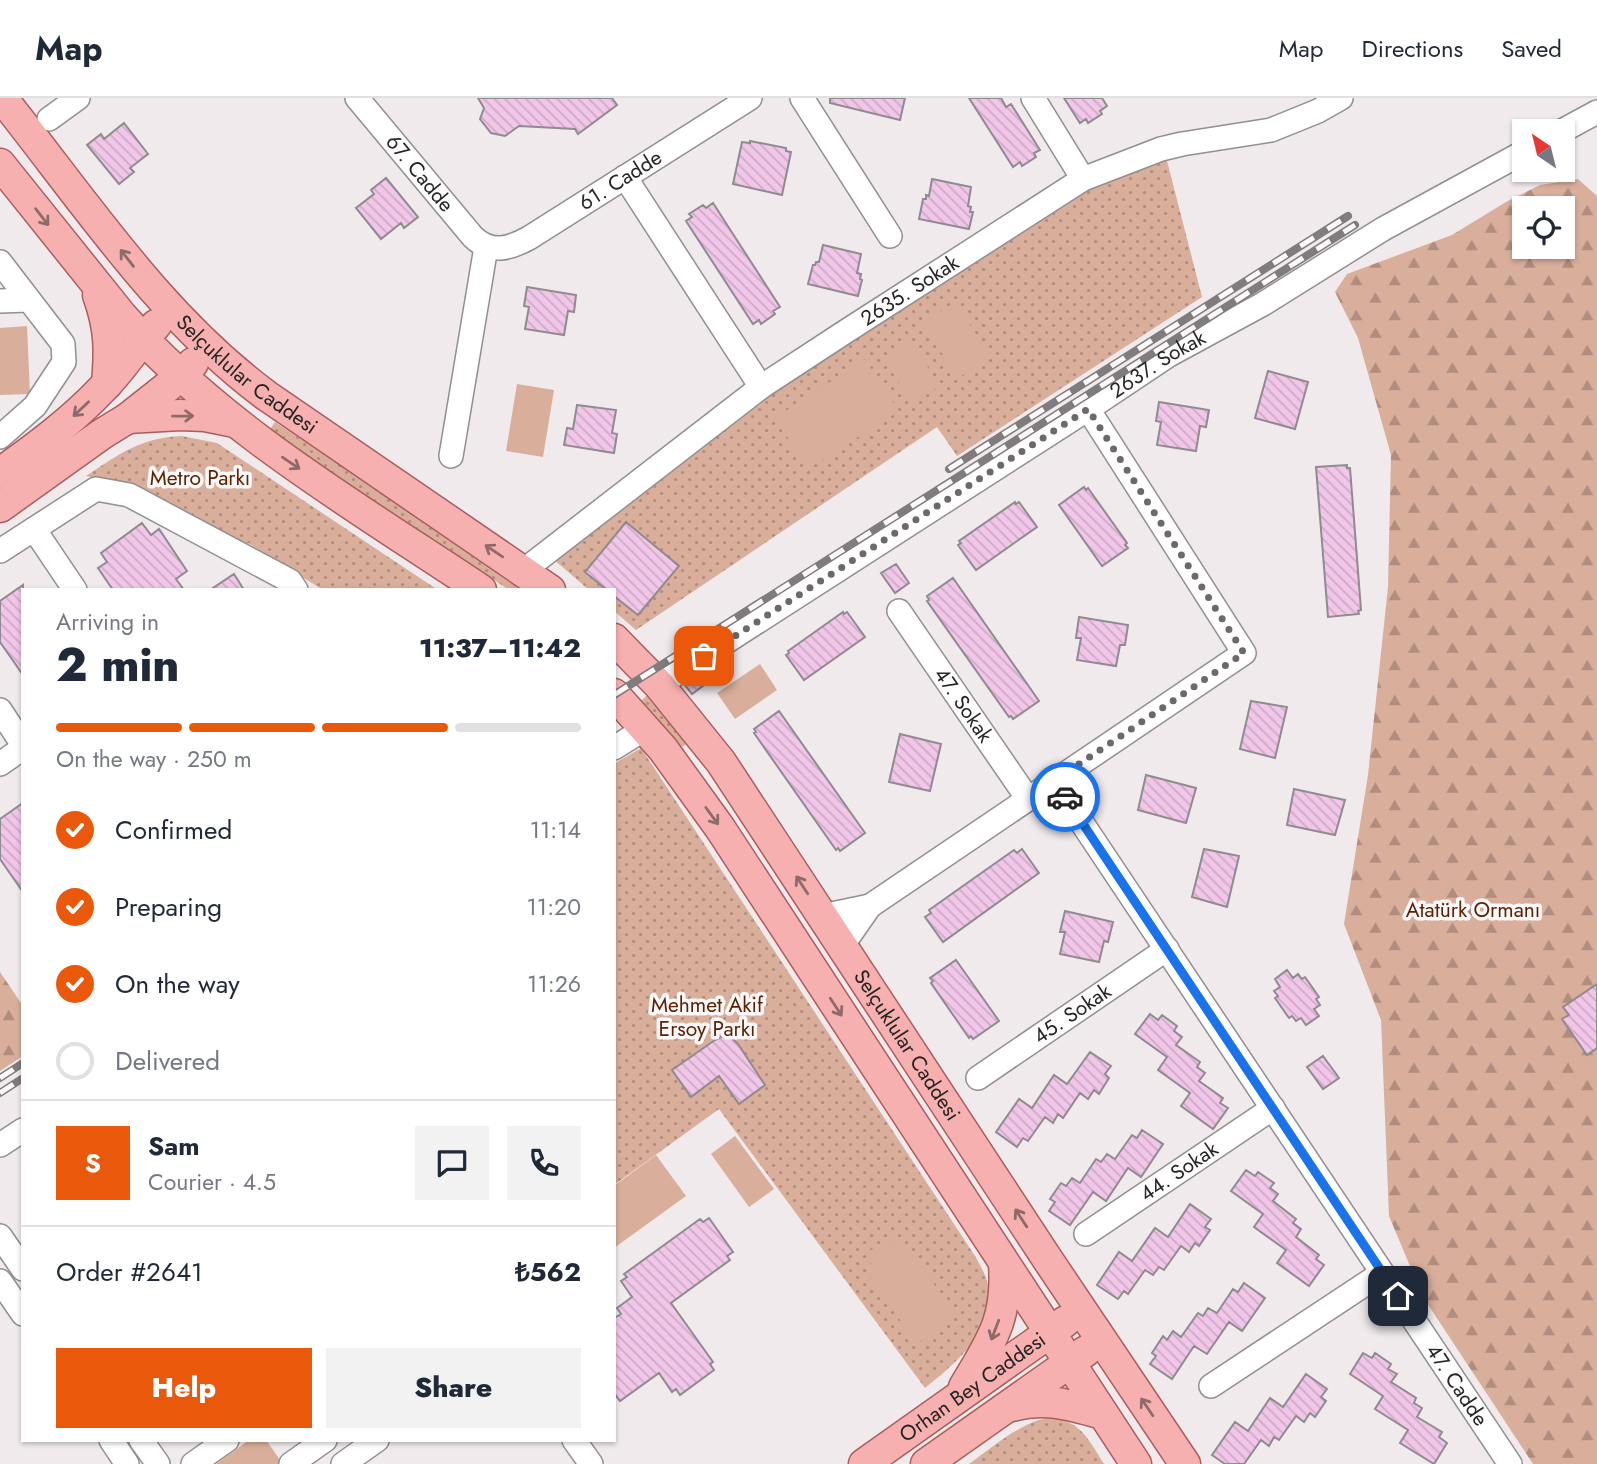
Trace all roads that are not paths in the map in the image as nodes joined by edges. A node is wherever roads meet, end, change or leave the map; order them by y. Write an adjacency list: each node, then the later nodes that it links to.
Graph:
1 (2, 98): 21 (main road, Selçuklular Caddesi, one-way to 1)
2 (78, 98): 9 (street)
3 (357, 98): 16 (street, 67. Cadde)
4 (750, 98): 13 (street, 61. Cadde)
5 (802, 98): 15 (street)
6 (1033, 98): 14 (street)
7 (1342, 98): 14 (street, 2635. Sokak)
8 (1597, 112): 10 (street)
9 (49, 119)
10 (1575, 124)
11 (1512, 159): 27 (street, 2637. Sokak)
12 (0, 164): 18 (main road, Selçuklular Caddesi, one-way to 18)
13 (625, 177): 16 (street, 61. Cadde); 26 (street)
14 (1083, 179): 26 (street, 2635. Sokak)
15 (890, 236)
16 (486, 247): 31 (street)
17 (0, 262): 19 (street)
18 (94, 282): 22 (main road, Selçuklular Caddesi); 25 (main road)
19 (28, 300): 20 (street); 30 (street)
20 (0, 301)
21 (171, 311): 22 (main road); 23 (main road, Selçuklular Caddesi)
22 (142, 339): 24 (main road, Selçuklular Caddesi); 25 (main road)
23 (208, 348): 24 (main road); 36 (main road, Selçuklular Caddesi, one-way to 23)
24 (181, 376): 28 (main road); 29 (main road, Selçuklular Caddesi)
25 (107, 384): 32 (main road, one-way to 32)
26 (761, 387): 36 (street, 2635. Sokak)
27 (1088, 409): 43 (street, 2637. Sokak); 51 (street)
28 (128, 418): 29 (main road, one-way to 29); 33 (main road)
29 (237, 422): 39 (main road, Selçuklular Caddesi, one-way to 39)
30 (0, 437)
31 (451, 456)
32 (0, 473)
33 (0, 507)
34 (34, 529): 35 (street); 37 (street); 38 (street)
35 (0, 551)
36 (523, 571): 40 (main road, Selçuklular Caddesi)
37 (74, 588)
38 (295, 588)
39 (478, 588)
40 (548, 588)
41 (899, 611): 52 (street, 47. Sokak)
42 (616, 641): 43 (main road, Selçuklular Caddesi)
43 (659, 685): 54 (main road, Selçuklular Caddesi, one-way to 43)
44 (616, 696): 46 (main road, Selçuklular Caddesi)
45 (0, 710): 47 (street)
46 (646, 728): 48 (street); 55 (main road, Selçuklular Caddesi, one-way to 55)
47 (21, 743)
48 (616, 747)
49 (21, 748): 50 (street)
50 (0, 764)
51 (1054, 781): 52 (street); 57 (street, 47. Cadde)
52 (1027, 799): 53 (street)
53 (870, 906): 54 (street); 56 (street)
54 (822, 916): 55 (main road); 56 (main road, Selçuklular Caddesi)
55 (791, 936): 58 (main road, Selçuklular Caddesi)
56 (842, 946): 58 (main road); 69 (main road, Selçuklular Caddesi, one-way to 56)
57 (1167, 949): 59 (street, 45. Sokak); 60 (street, 47. Cadde)
58 (811, 967): 65 (main road, Selçuklular Caddesi, one-way to 65)
59 (978, 1078)
60 (1273, 1108): 63 (street, 44. Sokak); 67 (street, 47. Cadde)
61 (21, 1131): 62 (street)
62 (0, 1145)
63 (1086, 1234)
64 (0, 1236): 66 (street)
65 (1004, 1264): 71 (main road, Selçuklular Caddesi); 75 (main road, one-way to 75)
66 (21, 1266)
67 (1382, 1273): 74 (street); 85 (street, 47. Cadde)
68 (0, 1281): 70 (street)
69 (1082, 1310): 71 (main road, Orhan Bey Caddesi); 72 (main road, Selçuklular Caddesi)
70 (21, 1311)
71 (1049, 1333): 73 (main road, Selçuklular Caddesi); 75 (main road, Orhan Bey Caddesi)
72 (1102, 1340): 73 (main road, Orhan Bey Caddesi); 95 (main road, Selçuklular Caddesi, one-way to 72)
73 (1069, 1363): 76 (main road, Orhan Bey Caddesi); 77 (main road, Selçuklular Caddesi)
74 (1211, 1386)
75 (957, 1398): 92 (main road, Orhan Bey Caddesi)
76 (1005, 1408): 77 (main road); 93 (main road, Orhan Bey Caddesi)
77 (1103, 1414): 94 (main road, Selçuklular Caddesi)
78 (112, 1442): 86 (street)
79 (142, 1442): 87 (street)
80 (224, 1442): 88 (street)
81 (322, 1442): 89 (street)
82 (326, 1442): 90 (street)
83 (575, 1442): 91 (street)
84 (376, 1450): 90 (street)
85 (1505, 1462)
86 (127, 1464)
87 (158, 1464)
88 (193, 1464)
89 (291, 1464)
90 (342, 1464)
91 (591, 1464)
92 (863, 1464)
93 (926, 1464)
94 (1136, 1464)
95 (1185, 1464)

